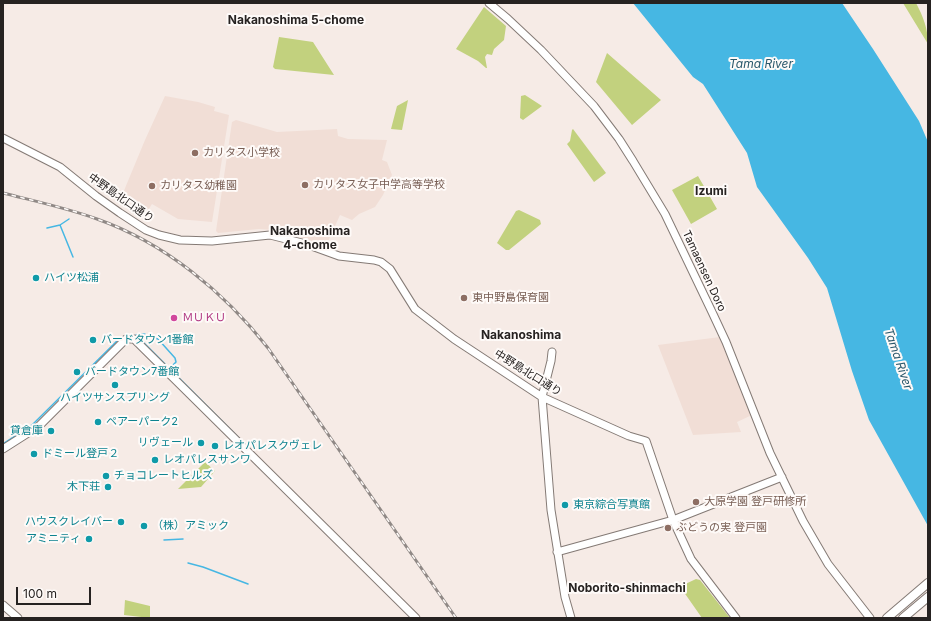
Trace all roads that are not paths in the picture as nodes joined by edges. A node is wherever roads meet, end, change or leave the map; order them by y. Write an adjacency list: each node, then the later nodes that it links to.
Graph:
1 (489, 3): 6 (street, Tamaensen Doro)
2 (3, 138): 4 (street, 中野島北口通り)
3 (552, 352): 4 (street)
4 (542, 397): 7 (street, 中野島北口通り); 8 (street)
5 (3, 449): 13 (street)
6 (782, 477): 7 (street); 16 (street, Tamaensen Doro)
7 (673, 520): 8 (street); 15 (street)
8 (558, 552): 14 (street)
9 (928, 583): 17 (main road)
10 (928, 597): 18 (main road)
11 (3, 605): 12 (street)
12 (18, 618)
13 (416, 618)
14 (572, 618)
15 (736, 618)
16 (870, 618)
17 (887, 618)
18 (903, 618)

